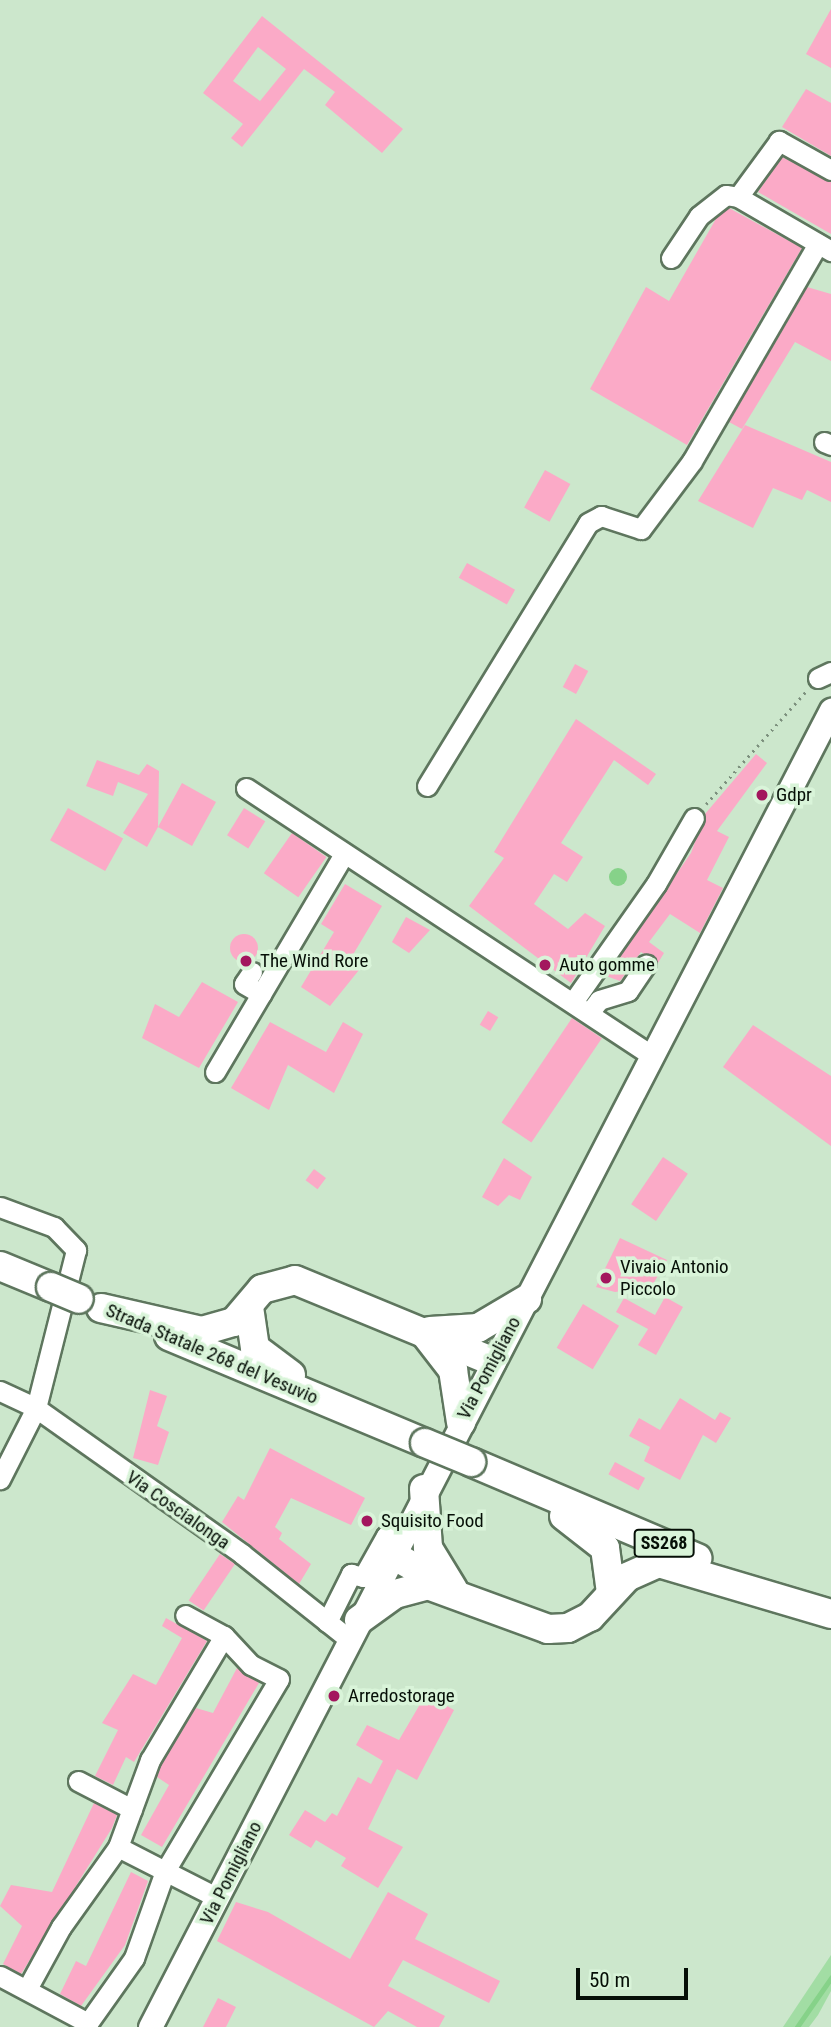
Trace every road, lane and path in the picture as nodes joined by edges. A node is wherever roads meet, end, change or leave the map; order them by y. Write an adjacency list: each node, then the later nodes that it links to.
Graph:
1 (831, 170): 2 (street)
2 (738, 197): 3 (street); 4 (street)
3 (825, 247): 7 (street)
4 (671, 258)
5 (825, 675): 9 (path)
6 (831, 710): 16 (main road, Via Pomigliano)
7 (427, 786)
8 (246, 788): 10 (street)
9 (694, 818): 14 (street)
10 (342, 857): 13 (street); 14 (street)
11 (646, 964): 15 (street)
12 (252, 972): 13 (street)
13 (261, 995): 17 (street)
14 (572, 1002): 15 (street)
15 (589, 1013): 16 (street)
16 (652, 1056): 20 (main road, Via Pomigliano)
17 (215, 1072)
18 (0, 1207): 26 (street)
19 (0, 1266): 21 (highway, Strada Statale 268 del Vesuvio / SS268, bridge)
20 (527, 1299): 23 (highway); 24 (main road, Via Pomigliano)
21 (90, 1304): 22 (highway, SS268); 27 (highway, Strada Statale 268 del Vesuvio / SS268)
22 (248, 1307): 23 (highway, SS268); 27 (highway)
23 (421, 1330): 24 (highway, SS268); 28 (highway)
24 (492, 1361): 28 (main road, Via Pomigliano)
25 (0, 1391): 26 (street, Via Coscialonga)
26 (36, 1408): 30 (street); 37 (street, Via Coscialonga)
27 (370, 1420): 29 (highway, Strada Statale 268 del Vesuvio / SS268, bridge)
28 (461, 1422): 31 (main road, Via Pomigliano)
29 (483, 1468): 34 (highway, SS268); 35 (highway, SS268)
30 (0, 1479)
31 (424, 1489): 32 (main road, Via Pomigliano); 33 (highway)
32 (396, 1549): 33 (highway, SS268); 37 (street); 38 (main road, Via Pomigliano)
33 (453, 1589): 34 (highway, SS268); 38 (highway)
34 (611, 1593): 35 (highway, SS268)
35 (831, 1614)
36 (185, 1615): 39 (street)
37 (327, 1622): 38 (street, Via Coscialonga)
38 (354, 1629): 44 (main road, Via Pomigliano)
39 (224, 1636): 41 (street); 43 (street)
40 (78, 1781): 41 (street)
41 (132, 1809): 42 (street)
42 (118, 1847): 43 (street); 46 (street)
43 (165, 1871): 44 (street); 46 (street)
44 (218, 1898): 47 (main road, Via Pomigliano)
45 (0, 1976): 46 (street)
46 (27, 1989)
47 (150, 2027)

